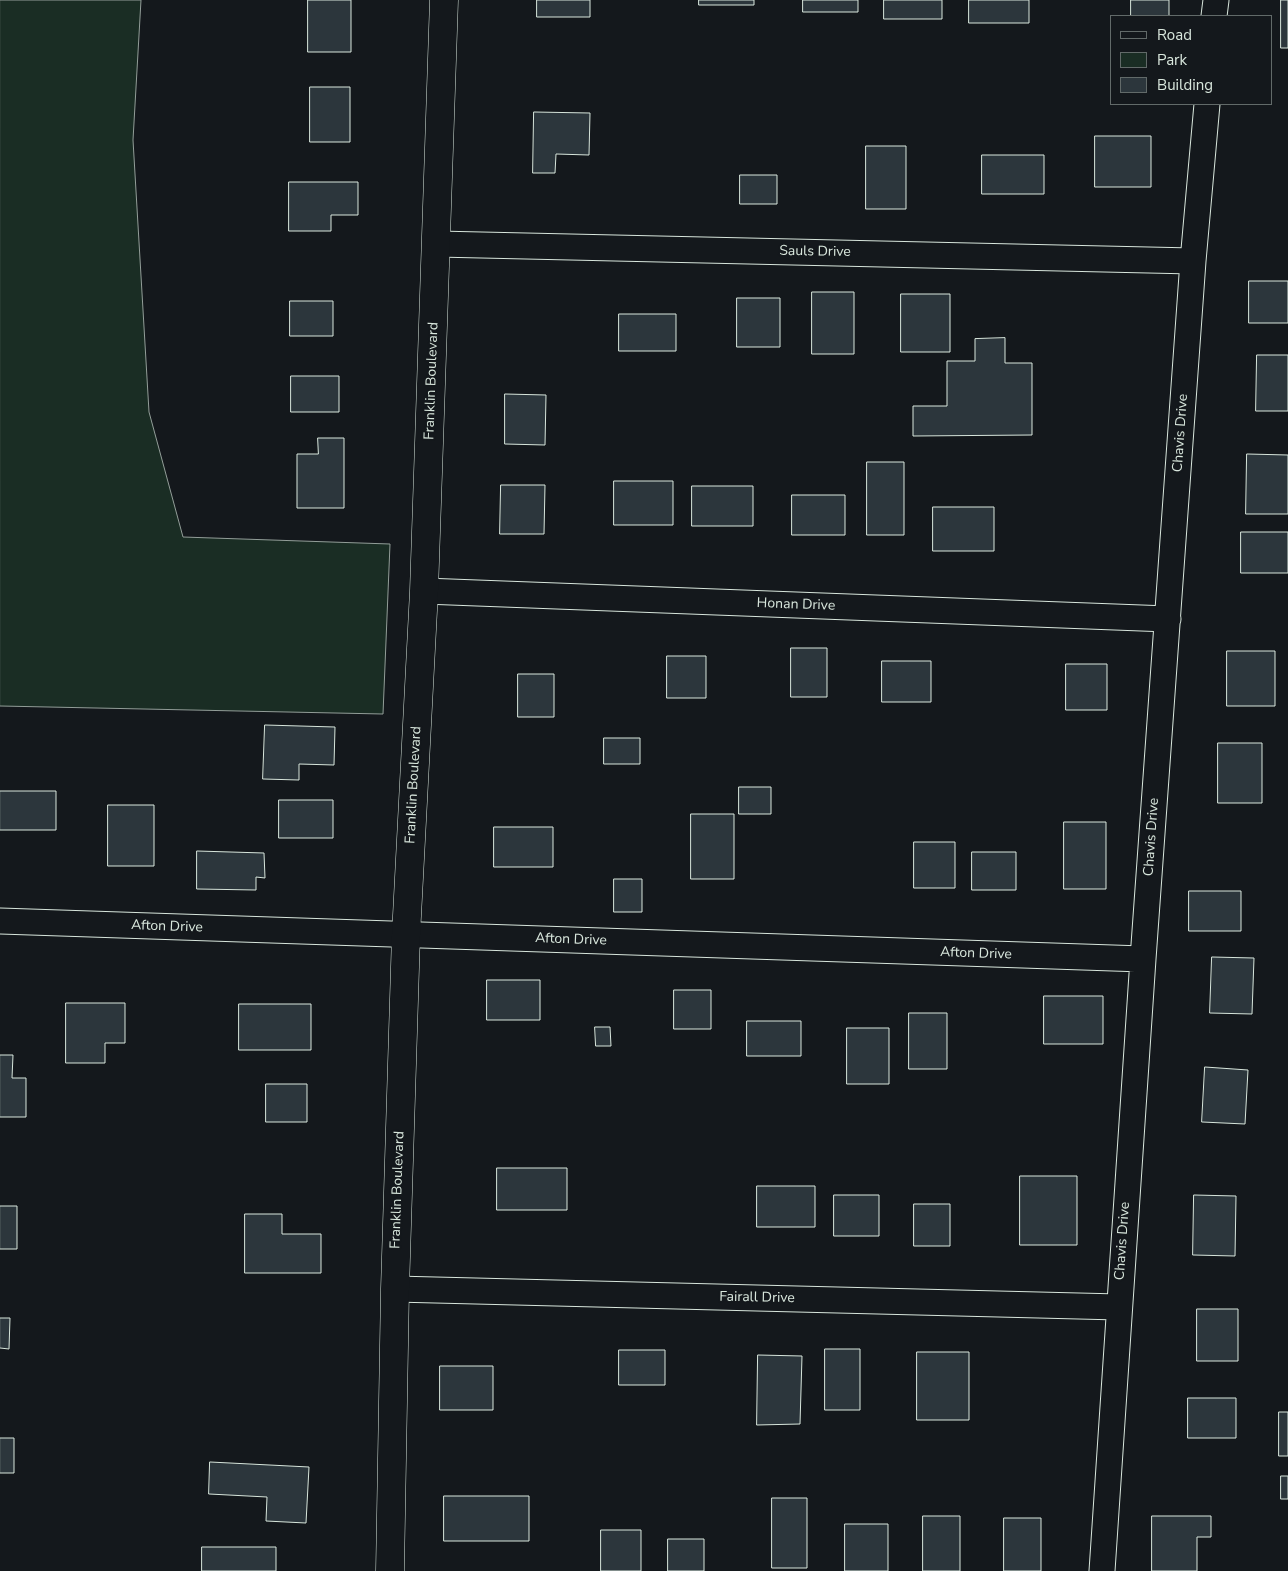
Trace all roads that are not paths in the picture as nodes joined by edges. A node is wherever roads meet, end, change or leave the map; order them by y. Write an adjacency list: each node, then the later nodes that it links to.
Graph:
1 (444, 0): 5 (street, Franklin Boulevard)
2 (1216, 0): 3 (street)
3 (1214, 15)
4 (1207, 105): 6 (street, Chavis Drive)
5 (437, 244): 6 (street, Sauls Drive); 7 (street, Franklin Boulevard)
6 (1193, 261): 8 (street, Chavis Drive)
7 (424, 591): 8 (street, Honan Drive); 10 (street, Franklin Boulevard)
8 (1168, 619): 11 (street, Chavis Drive)
9 (0, 921): 10 (street, Afton Drive)
10 (406, 934): 11 (street, Afton Drive); 12 (street, Franklin Boulevard)
11 (1142, 960): 13 (street, Chavis Drive)
12 (395, 1289): 13 (street, Fairall Drive); 14 (street, Franklin Boulevard)
13 (1119, 1307): 15 (street, Chavis Drive)
14 (390, 1571)
15 (1102, 1571)

